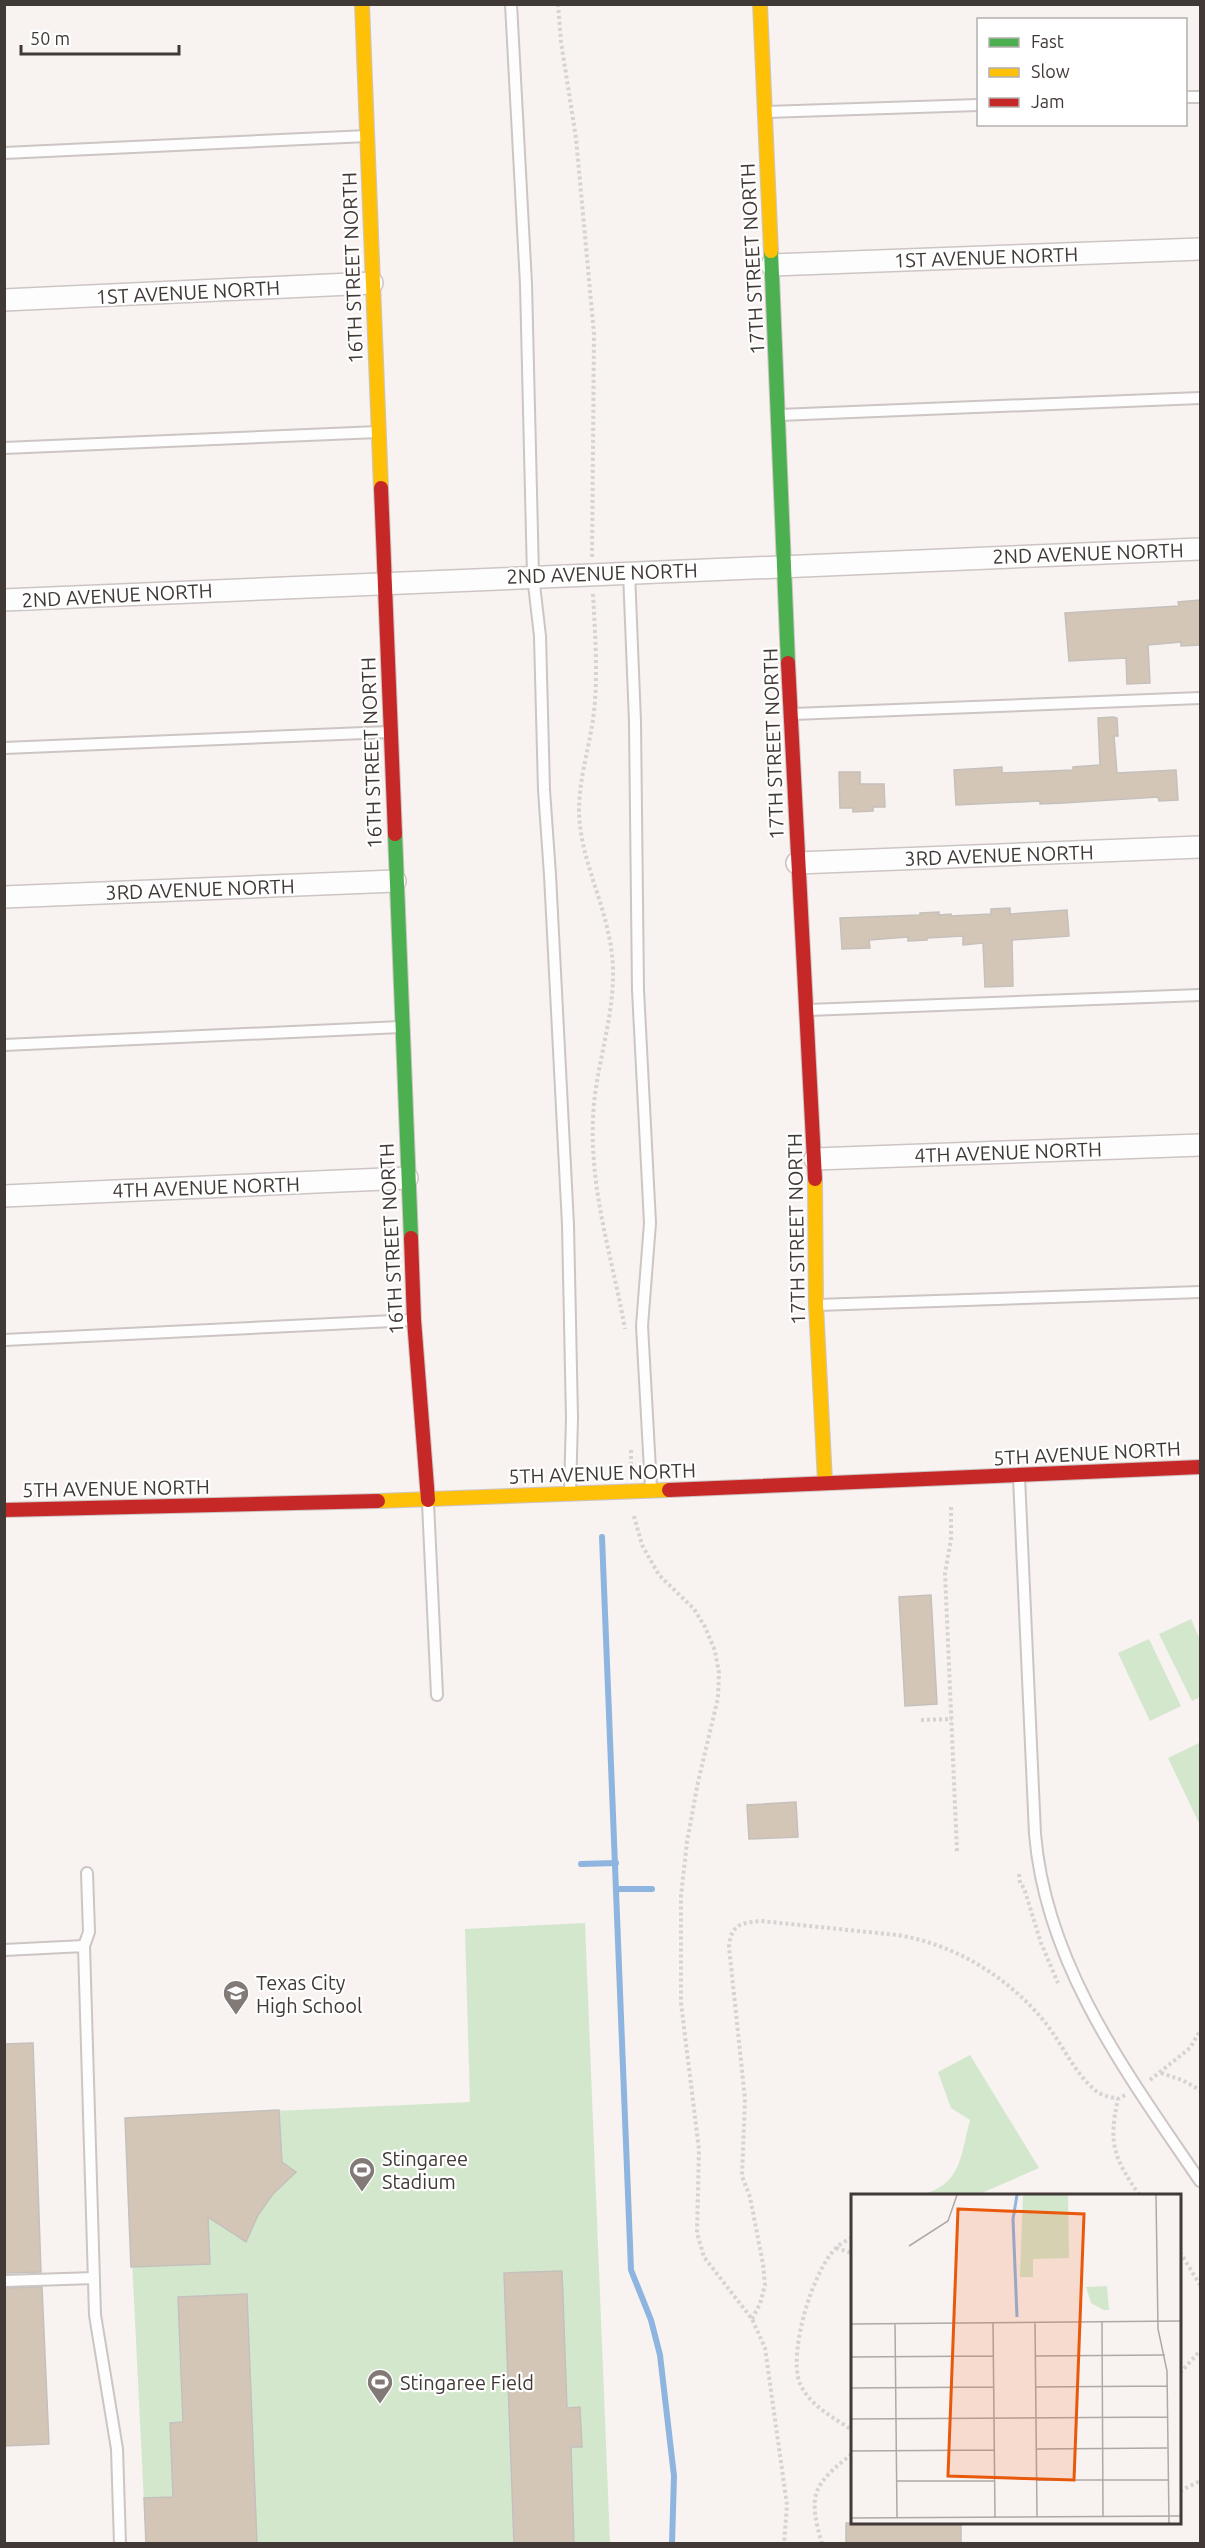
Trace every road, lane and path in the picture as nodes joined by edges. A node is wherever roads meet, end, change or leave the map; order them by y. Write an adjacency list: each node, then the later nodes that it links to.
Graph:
1 (362, 4): 6 (street, 16TH STREET NORTH)
2 (511, 4): 19 (lane)
3 (760, 4): 5 (street, 17TH STREET NORTH)
4 (977, 105): 5 (lane)
5 (765, 112): 9 (street, 17TH STREET NORTH)
6 (367, 136): 7 (lane); 10 (street, 16TH STREET NORTH)
7 (4, 153)
8 (1200, 249): 9 (street, 1ST AVENUE NORTH)
9 (772, 265): 13 (street, 17TH STREET NORTH)
10 (372, 283): 11 (street, 1ST AVENUE NORTH); 14 (street, 16TH STREET NORTH)
11 (4, 300)
12 (1200, 398): 13 (lane)
13 (778, 415): 17 (street, 17TH STREET NORTH)
14 (378, 432): 15 (lane); 20 (street, 16TH STREET NORTH)
15 (4, 448)
16 (1200, 549): 17 (street, 2ND AVENUE NORTH)
17 (785, 565): 18 (street, 2ND AVENUE NORTH); 23 (street, 17TH STREET NORTH)
18 (629, 572): 19 (street, 2ND AVENUE NORTH); 45 (lane)
19 (533, 576): 20 (street, 2ND AVENUE NORTH); 46 (lane)
20 (384, 582): 21 (street, 2ND AVENUE NORTH); 24 (street, 16TH STREET NORTH)
21 (4, 600)
22 (1200, 698): 23 (lane)
23 (791, 714): 27 (street, 17TH STREET NORTH)
24 (389, 732): 25 (lane); 28 (street, 16TH STREET NORTH)
25 (4, 748)
26 (1200, 848): 27 (street, 3RD AVENUE NORTH)
27 (797, 863): 31 (street, 17TH STREET NORTH)
28 (395, 881): 29 (street, 3RD AVENUE NORTH); 32 (street, 16TH STREET NORTH)
29 (4, 897)
30 (1200, 994): 31 (lane)
31 (806, 1010): 35 (street, 17TH STREET NORTH)
32 (401, 1027): 33 (lane); 36 (street, 16TH STREET NORTH)
33 (4, 1045)
34 (1200, 1145): 35 (street, 4TH AVENUE NORTH)
35 (815, 1159): 39 (street, 17TH STREET NORTH)
36 (407, 1178): 37 (street, 4TH AVENUE NORTH); 40 (street, 16TH STREET NORTH)
37 (4, 1196)
38 (1200, 1292): 39 (lane)
39 (816, 1305): 44 (street, 17TH STREET NORTH)
40 (414, 1320): 41 (lane); 47 (street, 16TH STREET NORTH)
41 (4, 1340)
42 (1200, 1467): 43 (street, 5TH AVENUE NORTH)
43 (1019, 1476): 44 (street, 5TH AVENUE NORTH); 59 (lane)
44 (825, 1482): 45 (street, 5TH AVENUE NORTH)
45 (651, 1490): 46 (street, 5TH AVENUE NORTH)
46 (570, 1494): 47 (street, 5TH AVENUE NORTH)
47 (428, 1500): 49 (street, 5TH AVENUE NORTH); 50 (lane)
48 (951, 1508): 51 (path)
49 (4, 1510)
50 (437, 1695)
51 (952, 1719): 52 (path); 53 (path)
52 (921, 1720)
53 (957, 1852)
54 (87, 1873): 55 (lane)
55 (84, 1946): 56 (lane); 67 (lane)
56 (4, 1950)
57 (1200, 2031): 58 (path)
58 (1161, 2073): 59 (path); 60 (path)
59 (1137, 2088): 61 (lane)
60 (1200, 2090)
61 (1200, 2181)
62 (1139, 2194): 70 (path)
63 (851, 2239): 64 (path)
64 (836, 2248): 65 (path); 73 (path)
65 (851, 2253)
66 (1182, 2260): 69 (path)
67 (94, 2278): 68 (lane); 77 (lane)
68 (4, 2281)
69 (1200, 2284)
70 (752, 2319)
71 (1200, 2350): 72 (path)
72 (1181, 2371)
73 (851, 2429)
74 (851, 2455): 78 (path)
75 (1200, 2481): 76 (path)
76 (1181, 2490)
77 (120, 2544)
78 (822, 2544)

